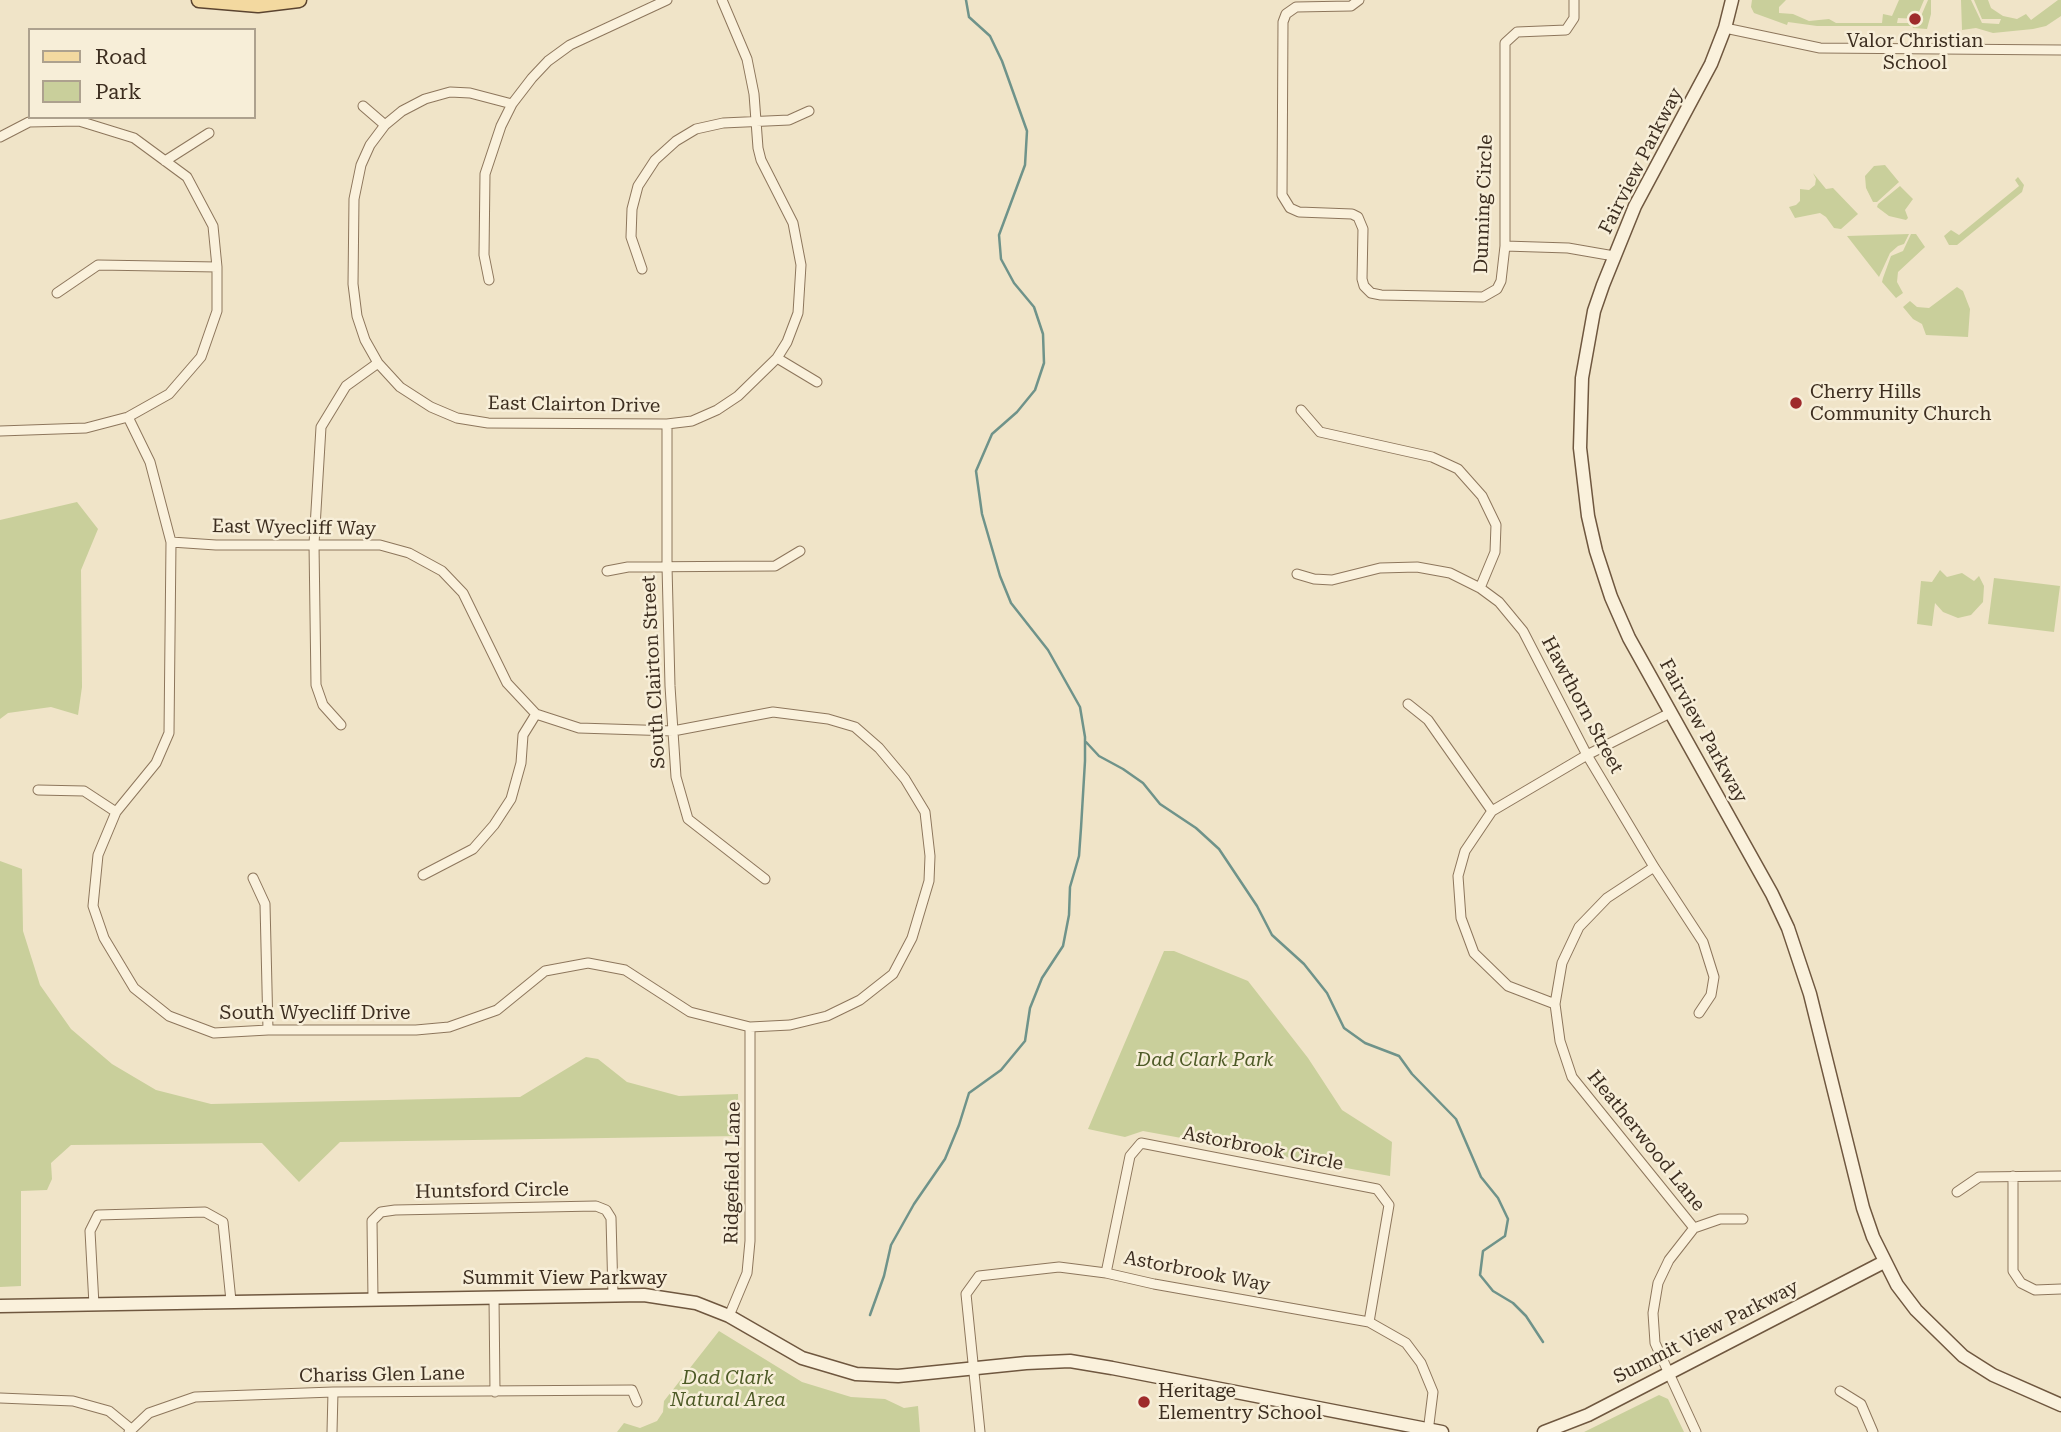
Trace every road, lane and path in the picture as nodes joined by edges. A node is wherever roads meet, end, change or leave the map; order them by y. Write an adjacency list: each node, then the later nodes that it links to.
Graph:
1 (199, 0): 2 (main road)
2 (299, 0)
3 (667, 0): 10 (street)
4 (722, 0): 13 (street, East Clairton Drive)
5 (1359, 0): 18 (street, Dunning Circle)
6 (1574, 0): 18 (street, Dunning Circle)
7 (1732, 0): 8 (street, Fairview Parkway)
8 (1725, 29): 9 (street); 19 (street, Fairview Parkway)
9 (2061, 50)
10 (512, 104): 14 (street, East Clairton Drive); 22 (street)
11 (363, 106): 14 (street)
12 (809, 111): 13 (street)
13 (756, 121): 21 (street); 24 (street, East Clairton Drive)
14 (385, 125): 25 (street, East Clairton Drive)
15 (209, 132): 17 (street)
16 (0, 137): 17 (street)
17 (165, 161): 20 (street)
18 (1505, 246): 19 (street)
19 (1614, 256): 39 (street, Fairview Parkway)
20 (217, 267): 23 (street); 28 (street)
21 (642, 269)
22 (489, 279)
23 (57, 293)
24 (777, 358): 26 (street); 29 (street, East Clairton Drive)
25 (377, 363): 29 (street, East Clairton Drive); 32 (street)
26 (817, 382)
27 (1301, 410): 37 (street)
28 (128, 417): 30 (street); 31 (street, South Wyecliff Drive)
29 (667, 424): 34 (street, South Clairton Street)
30 (0, 431)
31 (171, 542): 32 (street, East Wyecliff Way); 46 (street, South Wyecliff Drive)
32 (314, 544): 40 (street, East Wyecliff Way); 41 (street)
33 (800, 551): 34 (street)
34 (667, 566): 35 (street); 42 (street, South Clairton Street)
35 (607, 571)
36 (1297, 574): 37 (street, Hawthorn Street)
37 (1480, 587): 43 (street, Hawthorn Street)
38 (1408, 704): 45 (street)
39 (1670, 713): 43 (street); 60 (street, Fairview Parkway)
40 (536, 714): 42 (street, East Wyecliff Way); 48 (street)
41 (341, 724)
42 (673, 731): 50 (street, South Clairton Street); 53 (street, East Wyecliff Way)
43 (1587, 755): 45 (street); 47 (street, Hawthorn Street)
44 (38, 790): 46 (street)
45 (1492, 811): 51 (street)
46 (116, 812): 54 (street, South Wyecliff Drive)
47 (1654, 867): 51 (street, Heatherwood Lane); 52 (street, Hawthorn Street)
48 (423, 875)
49 (253, 878): 54 (street)
50 (765, 879)
51 (1555, 1004): 59 (street, Heatherwood Lane)
52 (1699, 1013)
53 (750, 1027): 54 (street, South Wyecliff Drive); 69 (street, Ridgefield Lane)
54 (268, 1030)
55 (2013, 1176): 56 (street); 57 (street); 62 (street)
56 (2061, 1176)
57 (1957, 1192)
58 (1743, 1219): 59 (street)
59 (1694, 1228): 72 (street)
60 (1884, 1262): 72 (street, Summit View Parkway); 78 (street, Fairview Parkway)
61 (1106, 1273): 70 (street, Astorbrook Way); 70 (street, Astorbrook Circle); 71 (street, Astorbrook Way)
62 (2061, 1289)
63 (613, 1295): 64 (street, Summit View Parkway); 65 (street, Huntsford Circle); 69 (street, Summit View Parkway)
64 (494, 1297): 65 (street, Summit View Parkway); 75 (street)
65 (373, 1298): 66 (street, Summit View Parkway)
66 (231, 1301): 67 (street, Summit View Parkway); 67 (street)
67 (94, 1305): 68 (street, Summit View Parkway)
68 (0, 1306)
69 (729, 1316): 71 (street, Summit View Parkway)
70 (1369, 1322): 80 (street, Astorbrook Way)
71 (974, 1368): 80 (street, Summit View Parkway); 82 (street, Astorbrook Way)
72 (1668, 1374): 83 (street, Summit View Parkway); 84 (street)
73 (1840, 1391): 85 (street)
74 (333, 1392): 75 (street, Chariss Glen Lane); 79 (street, Chariss Glen Lane); 81 (street)
75 (495, 1392): 77 (street, Chariss Glen Lane)
76 (0, 1398): 79 (street)
77 (637, 1402)
78 (2061, 1405)
79 (130, 1430)
80 (1433, 1431)
81 (332, 1432)
82 (980, 1432)
83 (1544, 1432)
84 (1696, 1432)
85 (1873, 1432)

